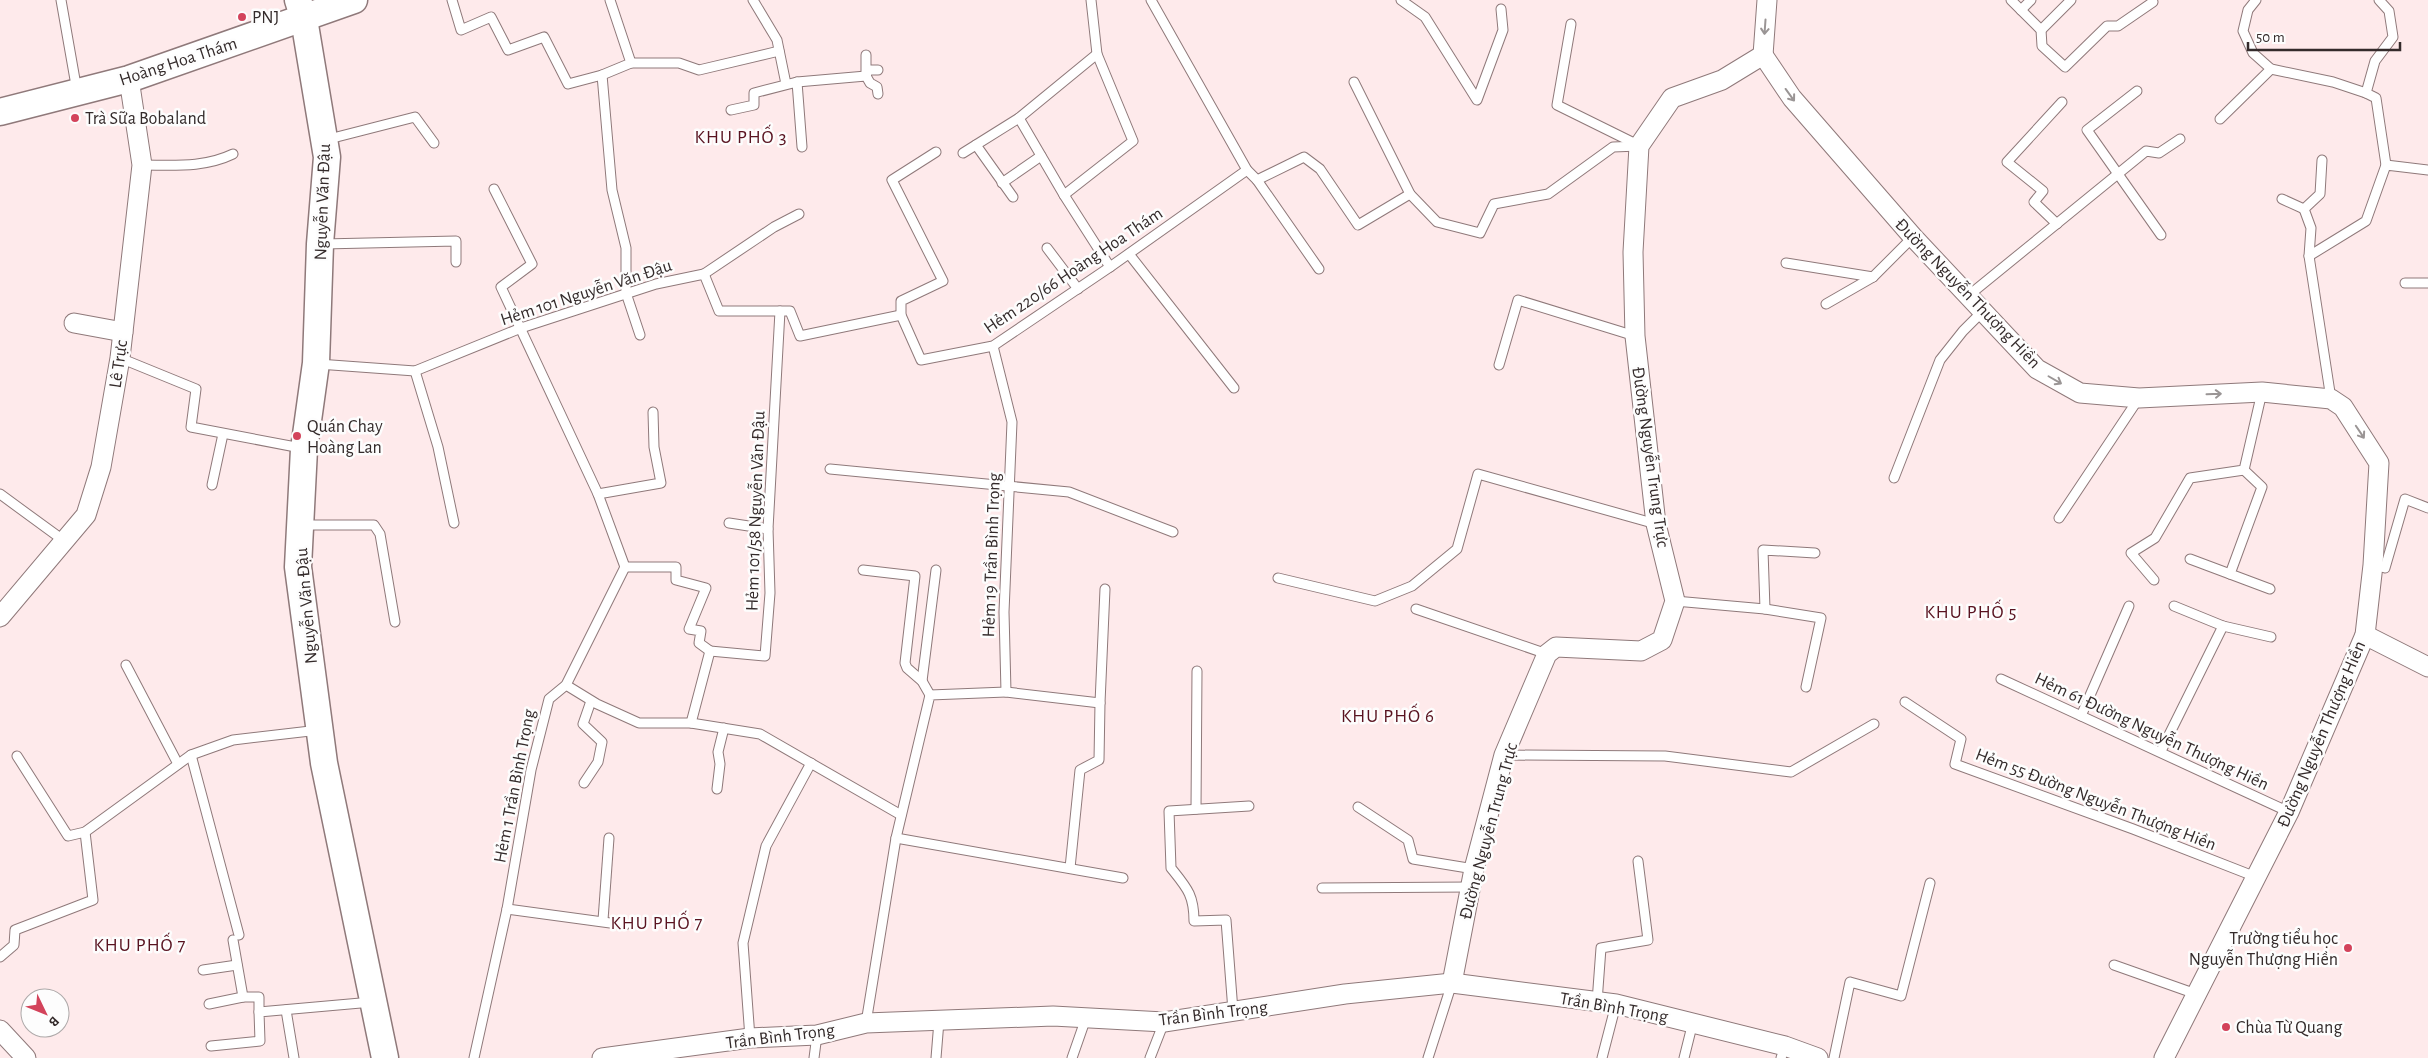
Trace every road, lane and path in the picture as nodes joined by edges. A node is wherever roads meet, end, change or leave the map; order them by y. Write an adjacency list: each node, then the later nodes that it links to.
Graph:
1 (61, 0): 34 (lane)
2 (354, 0): 17 (street, Hoàng Hoa Thám)
3 (452, 0): 28 (lane)
4 (610, 0): 25 (lane)
5 (753, 0): 21 (lane)
6 (1091, 0): 22 (lane)
7 (1151, 0): 56 (lane)
8 (1401, 0): 16 (lane)
9 (1767, 0): 24 (street, one-way to 24)
10 (2011, 0): 18 (lane)
11 (2031, 0): 18 (lane)
12 (2071, 0): 20 (lane)
13 (2256, 0): 26 (lane)
14 (2379, 0): 36 (lane)
15 (2153, 2): 20 (lane)
16 (1501, 9)
17 (301, 10): 30 (street, Hoàng Hoa Thám); 44 (street, Nguyễn Văn Đậu)
18 (2021, 10): 20 (lane)
19 (1571, 24): 47 (lane)
20 (2041, 30)
21 (779, 51): 25 (lane); 33 (lane)
22 (1097, 54): 41 (lane); 63 (lane)
23 (866, 55): 29 (lane)
24 (1763, 55): 47 (street); 70 (street, Đường Nguyễn Thượng Hiền, one-way to 70)
25 (631, 63): 28 (lane)
26 (2271, 69): 36 (lane); 42 (lane)
27 (878, 70): 29 (lane)
28 (602, 74): 84 (lane)
29 (866, 76): 31 (lane); 37 (lane)
30 (129, 79): 34 (street, Hoàng Hoa Thám); 54 (street, Lê Trực)
31 (797, 82): 33 (lane); 48 (lane)
32 (1354, 82): 62 (lane)
33 (786, 84): 39 (lane)
34 (77, 91): 40 (street, Hoàng Hoa Thám)
35 (2137, 91): 58 (lane)
36 (2366, 93): 55 (lane)
37 (878, 94)
38 (2062, 102): 68 (lane)
39 (731, 110)
40 (0, 112)
41 (1019, 118): 46 (lane); 52 (lane)
42 (2220, 119)
43 (2180, 138): 58 (lane)
44 (325, 140): 45 (lane); 71 (street, Nguyễn Văn Đậu)
45 (434, 143)
46 (976, 145): 50 (lane); 60 (lane)
47 (1639, 146): 62 (lane); 94 (street, Đường Nguyễn Trung Trực)
48 (802, 147)
49 (936, 152): 89 (lane)
50 (962, 153)
51 (233, 154): 54 (lane)
52 (1041, 156): 60 (lane); 63 (lane)
53 (2322, 160): 66 (lane)
54 (142, 165): 92 (street, Lê Trực)
55 (2386, 165): 57 (lane); 74 (lane)
56 (1247, 170): 59 (lane); 73 (lane, Hẻm 220/66 Hoàng Hoa Thám)
57 (2428, 170)
58 (2118, 174): 68 (lane); 69 (lane)
59 (1257, 180): 62 (lane); 78 (lane)
60 (1002, 183): 64 (lane)
61 (494, 189): 91 (lane)
62 (1410, 194)
63 (1064, 195): 77 (lane)
64 (1013, 197)
65 (2282, 199): 66 (lane)
66 (2304, 209): 74 (lane)
67 (800, 214): 79 (lane)
68 (2057, 224): 85 (lane)
69 (2161, 235)
70 (1913, 237): 80 (lane); 85 (street, Đường Nguyễn Thượng Hiền)
71 (320, 244): 75 (lane); 97 (street, Nguyễn Văn Đậu)
72 (1047, 248): 83 (lane)
73 (1129, 254): 77 (lane, Hẻm 220/66 Hoàng Hoa Thám); 100 (lane)
74 (2309, 256): 103 (lane)
75 (456, 262)
76 (1786, 263): 80 (lane)
77 (1110, 268): 83 (lane, Hẻm 220/66 Hoàng Hoa Thám)
78 (1319, 269)
79 (704, 274): 84 (lane, Hẻm 101 Nguyễn Văn Đậu); 87 (lane)
80 (1873, 277): 86 (lane)
81 (2405, 283): 82 (lane)
82 (2428, 283)
83 (1078, 289): 95 (lane, Hẻm 220/66 Hoàng Hoa Thám)
84 (626, 293): 91 (lane, Hẻm 101 Nguyễn Văn Đậu); 93 (lane)
85 (1968, 296): 88 (street, Đường Nguyễn Thượng Hiền)
86 (1826, 304)
87 (780, 311): 89 (lane); 120 (lane, Hẻm 101/58 Nguyễn Văn Đậu)
88 (1982, 312): 102 (street, Đường Nguyễn Thượng Hiền, one-way to 102); 109 (lane)
89 (901, 315): 95 (lane, Hẻm 220/66 Hoàng Hoa Thám)
90 (74, 323): 92 (street)
91 (521, 328): 99 (lane, Hẻm 101 Nguyễn Văn Đậu); 113 (lane)
92 (123, 332): 96 (street, Lê Trực)
93 (640, 335)
94 (1635, 336): 98 (lane); 118 (street, Đường Nguyễn Trung Trực)
95 (993, 346): 111 (lane, Hẻm 19 Trần Bình Trọng)
96 (120, 358): 105 (lane); 122 (street, Lê Trực)
97 (316, 363): 99 (lane, Hẻm 101 Nguyễn Văn Đậu); 106 (street, Nguyễn Văn Đậu)
98 (1499, 364)
99 (415, 371): 116 (lane)
100 (1234, 388)
101 (2262, 392): 102 (street, Đường Nguyễn Thượng Hiền, one-way to 101); 103 (street, Đường Nguyễn Thượng Hiền); 108 (lane)
102 (2139, 398): 115 (lane)
103 (2331, 399): 125 (street, Đường Nguyễn Thượng Hiền, one-way to 125)
104 (653, 412): 113 (lane)
105 (223, 434): 106 (lane); 110 (lane)
106 (304, 449): 119 (street, Nguyễn Văn Đậu)
107 (830, 469): 111 (lane)
108 (2244, 470): 129 (lane); 131 (lane)
109 (1894, 478)
110 (212, 485)
111 (1009, 487): 121 (lane); 153 (lane, Hẻm 19 Trần Bình Trọng)
112 (0, 494): 122 (lane)
113 (598, 494): 126 (lane)
114 (2428, 508): 125 (lane)
115 (2059, 518)
116 (454, 523)
117 (729, 523): 120 (lane)
118 (1656, 524): 130 (lane); 134 (street, Đường Nguyễn Trung Trực)
119 (300, 525): 140 (lane); 162 (street, Nguyễn Văn Đậu)
120 (768, 529): 144 (lane, Hẻm 101/58 Nguyễn Văn Đậu)
121 (1173, 532)
122 (63, 540): 139 (street, Lê Trực)
123 (1815, 553): 138 (lane)
124 (2190, 560): 129 (lane)
125 (2373, 565): 142 (street, Đường Nguyễn Thượng Hiền)
126 (625, 567): 144 (lane); 151 (lane, Hẻm 1 Trần Bình Trọng)
127 (863, 570): 150 (lane)
128 (936, 570): 150 (lane)
129 (2230, 574): 133 (lane)
130 (1278, 578)
131 (2154, 580)
132 (1105, 589): 156 (lane)
133 (2270, 589)
134 (1675, 601): 138 (lane); 145 (street)
135 (2129, 606): 158 (lane)
136 (2174, 606): 141 (lane)
137 (1416, 609): 145 (lane)
138 (1765, 609): 152 (lane)
139 (0, 618)
140 (395, 622)
141 (2223, 626): 143 (lane); 163 (lane)
142 (2364, 635): 147 (street); 174 (street, Đường Nguyễn Thượng Hiền)
143 (2271, 636)
144 (710, 651): 159 (lane)
145 (1547, 654): 165 (street, Đường Nguyễn Trung Trực)
146 (126, 665): 168 (lane)
147 (2428, 667)
148 (1197, 671): 173 (lane)
149 (2001, 679): 158 (lane, Hẻm 61 Đường Nguyễn Thượng Hiền)
150 (922, 681): 154 (lane)
151 (566, 685): 155 (lane); 186 (lane, Hẻm 1 Trần Bình Trọng)
152 (1806, 687)
153 (1006, 692): 154 (lane); 156 (lane)
154 (930, 695): 175 (lane)
155 (591, 700): 159 (lane); 169 (lane)
156 (1100, 702): 180 (lane)
157 (1905, 702): 183 (lane, Hẻm 55 Đường Nguyễn Thượng Hiền)
158 (2081, 716): 163 (lane, Hẻm 61 Đường Nguyễn Thượng Hiền)
159 (691, 723): 161 (lane)
160 (1874, 724): 165 (lane)
161 (724, 728): 167 (lane); 170 (lane)
162 (319, 730): 164 (lane); 196 (street, Nguyễn Văn Đậu)
163 (2161, 751): 174 (lane, Hẻm 61 Đường Nguyễn Thượng Hiền)
164 (191, 754): 168 (lane); 190 (lane)
165 (1504, 755): 182 (street, Đường Nguyễn Trung Trực)
166 (17, 756): 176 (lane)
167 (811, 763): 175 (lane); 209 (lane)
168 (178, 764): 176 (lane)
169 (584, 784)
170 (717, 789)
171 (1249, 806): 173 (lane)
172 (1358, 807): 182 (lane)
173 (1196, 809): 201 (lane)
174 (2289, 812): 183 (street, Đường Nguyễn Thượng Hiền)
175 (901, 815): 178 (lane)
176 (85, 832): 189 (lane)
177 (609, 838): 187 (lane)
178 (896, 838): 180 (lane); 206 (lane)
179 (1638, 861): 197 (lane)
180 (1070, 868): 181 (lane)
181 (1123, 878)
182 (1473, 878): 185 (lane); 193 (street, Đường Nguyễn Trung Trực)
183 (2256, 878): 194 (street, Đường Nguyễn Thượng Hiền)
184 (1930, 883): 225 (lane)
185 (1322, 888)
186 (507, 909): 187 (lane); 215 (lane, Hẻm 1 Trần Bình Trọng)
187 (602, 920): 188 (lane)
188 (625, 925)
189 (0, 957)
190 (237, 965): 192 (lane); 195 (lane)
191 (2114, 965): 194 (lane)
192 (203, 970)
193 (1452, 984): 197 (street, Trần Bình Trọng); 201 (street, Trần Bình Trọng); 221 (lane)
194 (2196, 994): 226 (street, Đường Nguyễn Thượng Hiền)
195 (243, 997): 198 (lane); 200 (lane)
196 (372, 1002): 199 (lane); 214 (street, Nguyễn Văn Đậu)
197 (1607, 1003): 205 (street, Trần Bình Trọng); 222 (lane)
198 (208, 1004)
199 (286, 1010): 200 (lane); 213 (lane)
200 (259, 1012): 210 (lane)
201 (1233, 1012): 204 (street, Trần Bình Trọng)
202 (1086, 1018): 203 (street, Trần Bình Trọng); 204 (street, Trần Bình Trọng); 219 (lane)
203 (939, 1020): 206 (street, Trần Bình Trọng); 218 (lane)
204 (1164, 1022): 220 (lane)
205 (1693, 1022): 211 (street, Trần Bình Trọng); 223 (lane)
206 (866, 1023): 208 (street, Trần Bình Trọng)
207 (0, 1030): 212 (street)
208 (817, 1035): 209 (street, Trần Bình Trọng); 217 (lane)
209 (750, 1038): 216 (street, Trần Bình Trọng)
210 (211, 1046)
211 (1783, 1052): 224 (street, Trần Bình Trọng)
212 (26, 1058)
213 (294, 1058)
214 (389, 1058)
215 (474, 1058)
216 (607, 1058)
217 (814, 1058)
218 (936, 1058)
219 (1072, 1058)
220 (1150, 1058)
221 (1428, 1058)
222 (1602, 1058)
223 (1684, 1058)
224 (1818, 1058)
225 (1834, 1058)
226 (2164, 1058)

